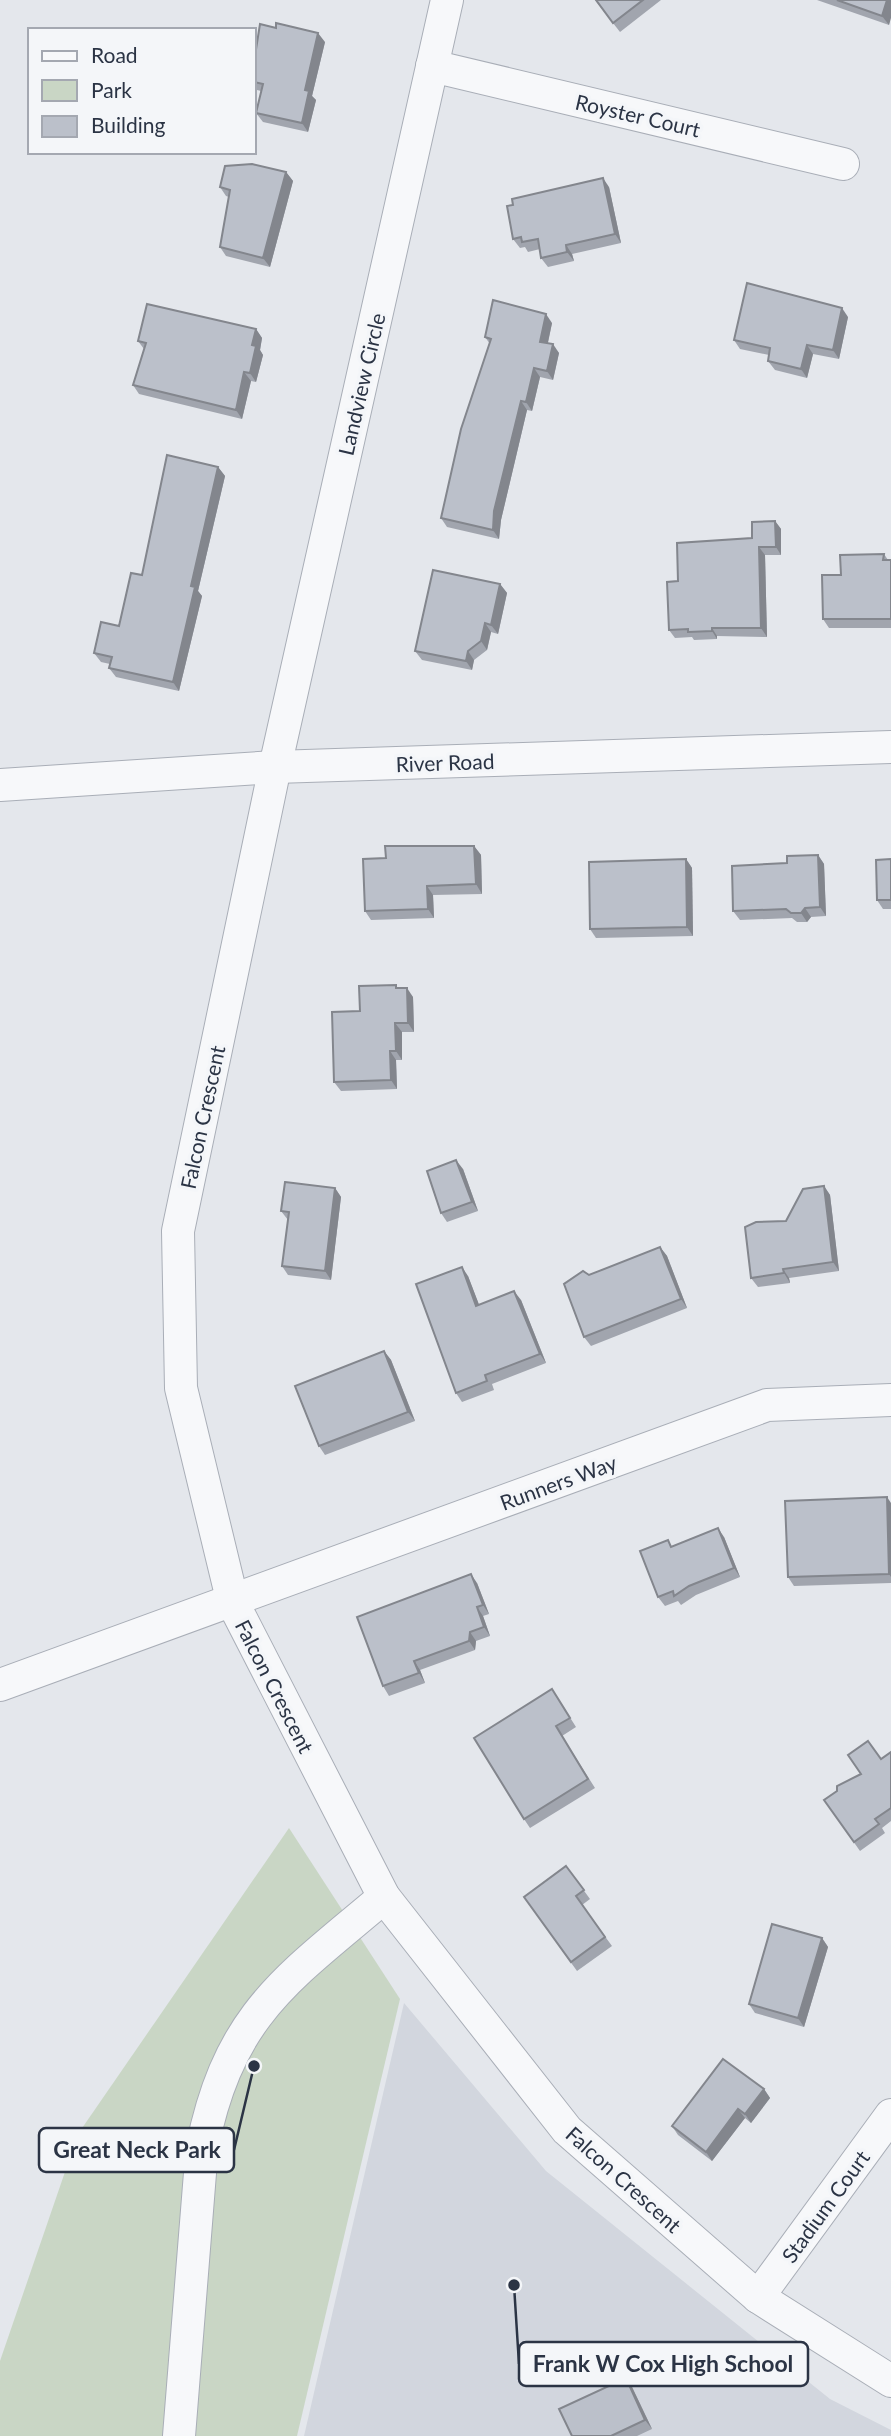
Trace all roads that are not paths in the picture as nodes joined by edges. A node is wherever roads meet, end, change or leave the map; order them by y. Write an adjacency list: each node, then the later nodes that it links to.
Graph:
1 (447, 0): 2 (street, Landview Circle)
2 (432, 66): 3 (street, Royster Court); 5 (street, Landview Circle)
3 (843, 164)
4 (891, 747): 5 (street, River Road)
5 (275, 767): 6 (street, River Road); 8 (street, Falcon Crescent)
6 (0, 785)
7 (891, 1400): 8 (street, Runners Way)
8 (233, 1602): 9 (street, Runners Way); 10 (street, Falcon Crescent)
9 (0, 1685)
10 (384, 1897): 12 (street, Falcon Crescent); 14 (street)
11 (891, 2115): 12 (street, Stadium Court)
12 (758, 2297): 13 (street, Falcon Crescent)
13 (891, 2381)
14 (179, 2436)

